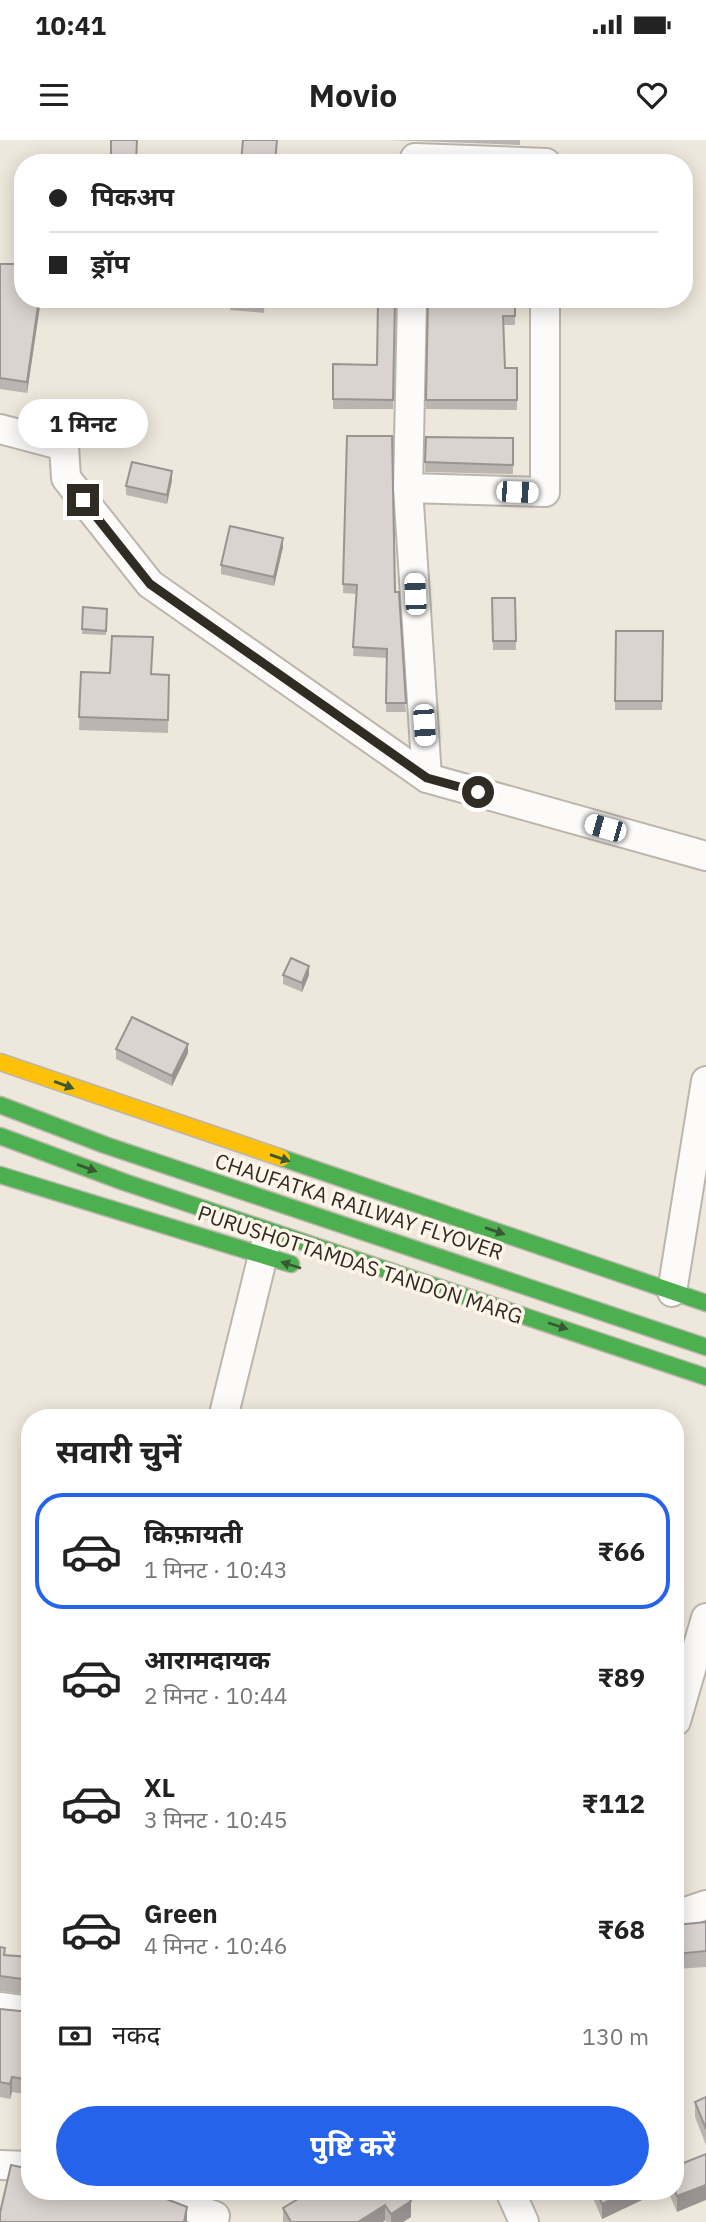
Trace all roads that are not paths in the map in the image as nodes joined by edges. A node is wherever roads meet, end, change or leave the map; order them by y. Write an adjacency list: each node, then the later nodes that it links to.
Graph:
1 (412, 308): 4 (street)
2 (545, 308): 4 (street)
3 (0, 429): 5 (street)
4 (408, 488): 5 (street)
5 (427, 778): 6 (street)
6 (706, 856)
7 (0, 1062): 14 (main road, one-way to 14)
8 (706, 1081): 14 (street)
9 (0, 1105): 16 (main road, CHAUFATKA RAILWAY FLYOVER)
10 (0, 1136): 12 (main road, one-way to 12)
11 (0, 1175): 12 (main road, PURUSHOTTAMDAS TANDON MARG)
12 (266, 1242): 13 (main road, PURUSHOTTAMDAS TANDON MARG, one-way to 12); 17 (main road, one-way to 17); 18 (street)
13 (301, 1268)
14 (672, 1292): 15 (main road)
15 (706, 1303)
16 (706, 1347)
17 (706, 1377)
18 (225, 1409)
19 (706, 1618): 20 (street)
20 (684, 1694)
21 (706, 1905): 22 (street)
22 (684, 1912)
23 (0, 2007): 24 (street)
24 (21, 2010)
25 (0, 2165): 26 (street)
26 (21, 2166)
27 (180, 2200): 29 (street)
28 (514, 2200): 30 (street)
29 (218, 2210)
30 (524, 2222)

